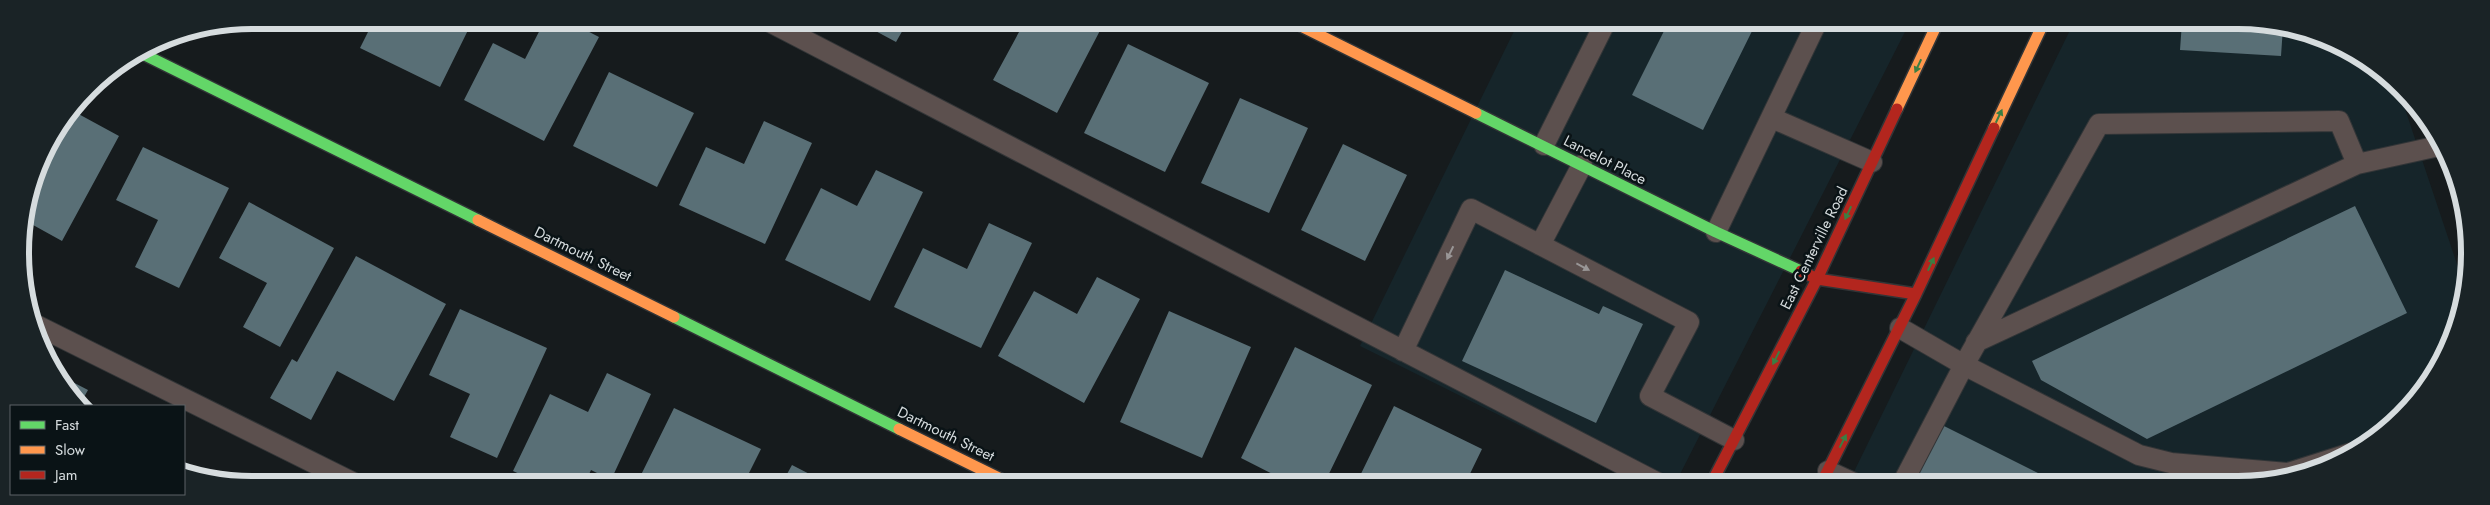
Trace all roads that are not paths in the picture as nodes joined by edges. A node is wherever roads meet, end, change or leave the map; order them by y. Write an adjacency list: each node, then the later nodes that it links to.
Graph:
1 (785, 29): 21 (lane)
2 (1306, 29): 9 (street, Lancelot Place)
3 (1602, 29): 9 (lane)
4 (1814, 29): 8 (lane)
5 (1935, 29): 11 (street, East Centerville Road, one-way to 11)
6 (2041, 29): 17 (street, one-way to 6)
7 (147, 56): 26 (street, Dartmouth Street)
8 (1772, 118): 11 (lane); 14 (lane)
9 (1544, 145): 13 (street, Lancelot Place)
10 (2434, 147): 12 (lane)
11 (1872, 162): 16 (street, East Centerville Road, one-way to 16)
12 (2357, 164): 20 (lane); 20 (lane)
13 (1582, 165): 14 (street, Lancelot Place); 15 (lane)
14 (1716, 232): 16 (street, Lancelot Place)
15 (1540, 244): 21 (lane, one-way to 21); 23 (lane, one-way to 23)
16 (1816, 279): 17 (street, Lancelot Place); 23 (street, East Centerville Road, one-way to 23)
17 (1916, 294): 19 (street)
18 (43, 328): 25 (lane)
19 (1900, 328): 22 (lane); 29 (street, one-way to 19)
20 (1976, 342): 22 (lane)
21 (1404, 351): 27 (lane)
22 (1964, 365): 24 (lane); 30 (lane)
23 (1734, 440): 28 (street, East Centerville Road)
24 (2275, 473)
25 (340, 476)
26 (995, 476)
27 (1645, 476)
28 (1715, 476)
29 (1825, 476)
30 (1906, 476)

